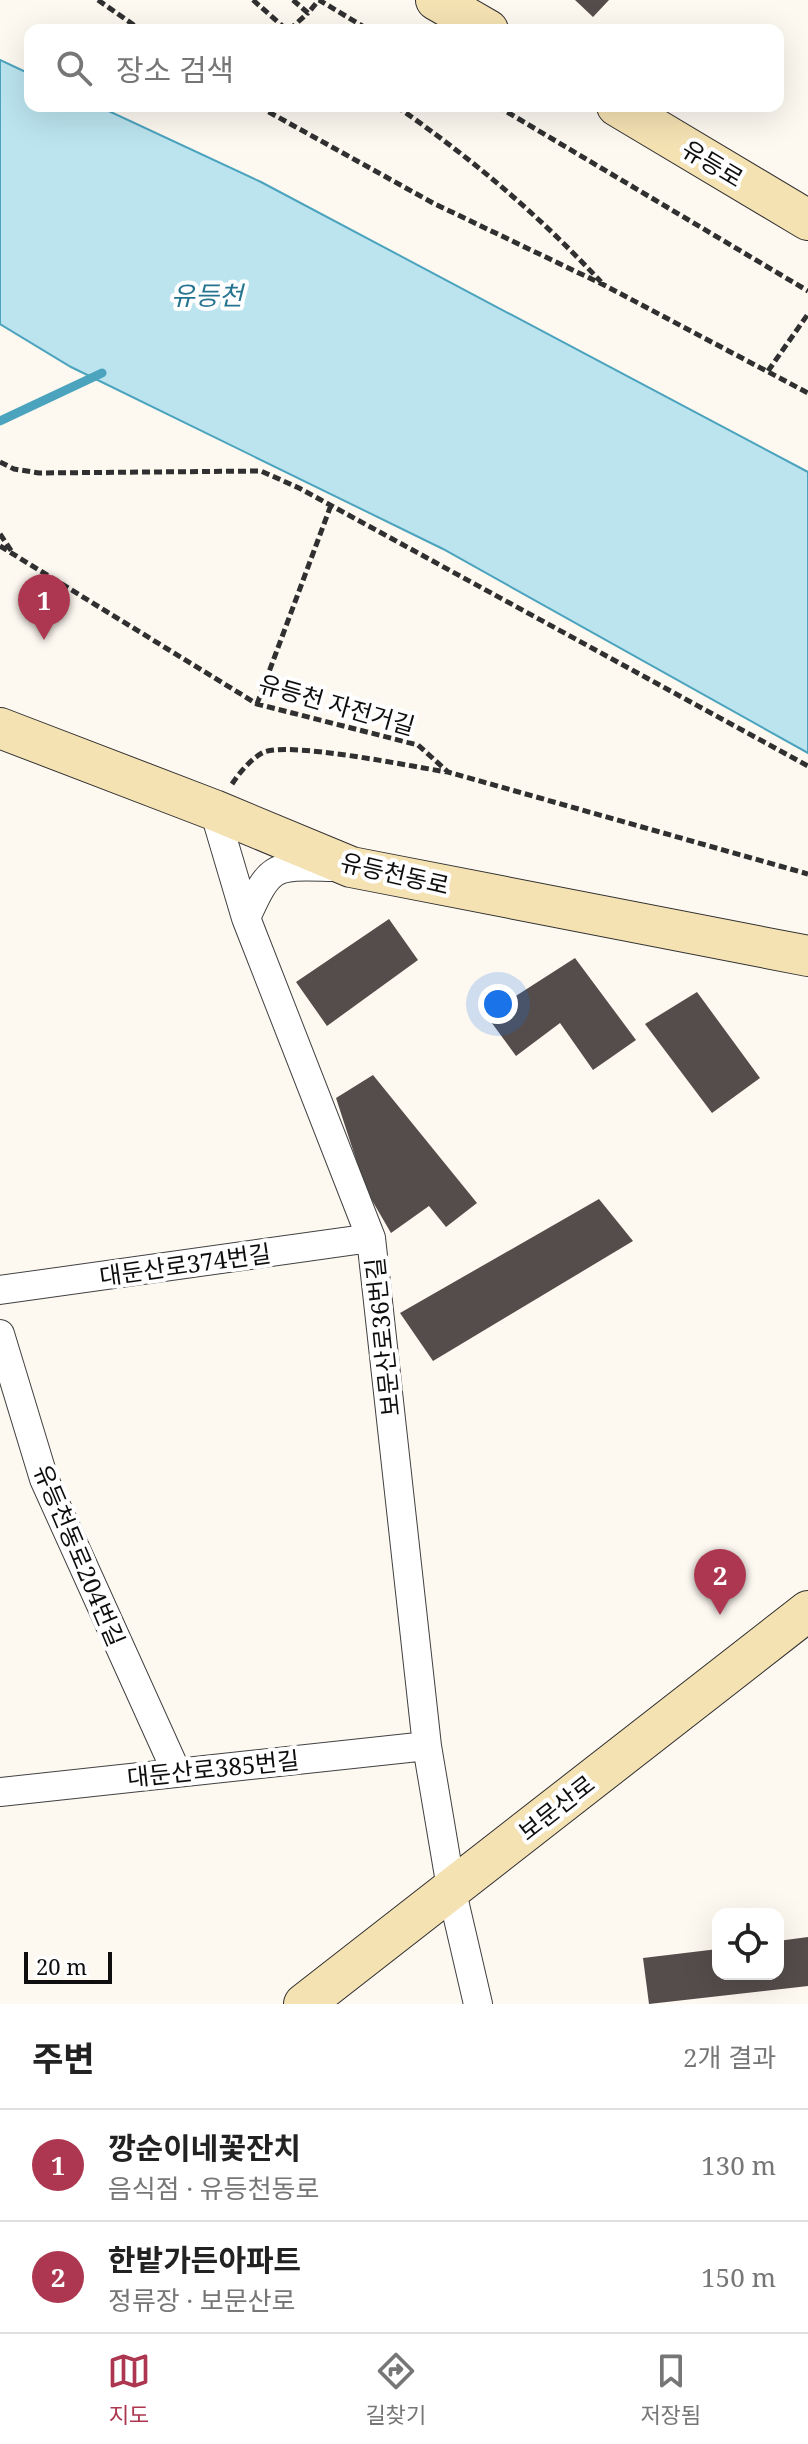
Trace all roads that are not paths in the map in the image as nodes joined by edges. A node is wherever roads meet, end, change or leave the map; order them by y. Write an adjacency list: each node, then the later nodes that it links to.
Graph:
1 (436, 0): 2 (main road)
2 (478, 24)
3 (627, 112): 4 (main road, 유등로)
4 (808, 220)
5 (0, 728): 6 (main road, 유등천동로)
6 (214, 810): 7 (main road, 유등천동로); 8 (street, 보문산로36번길)
7 (351, 867): 8 (street); 9 (main road, 유등천동로)
8 (246, 918): 10 (street, 보문산로36번길)
9 (808, 956)
10 (371, 1238): 11 (street, 대둔산로374번길); 14 (street, 보문산로36번길)
11 (0, 1290)
12 (0, 1334): 15 (street, 유등천동로204번길)
13 (808, 1611): 17 (main road, 보문산로)
14 (427, 1746): 15 (street, 대둔산로385번길); 17 (street, 보문산로36번길)
15 (176, 1771): 16 (street, 대둔산로385번길)
16 (0, 1792)
17 (451, 1888): 18 (main road, 보문산로); 19 (street, 보문산로36번길)
18 (304, 2004)
19 (478, 2004)

